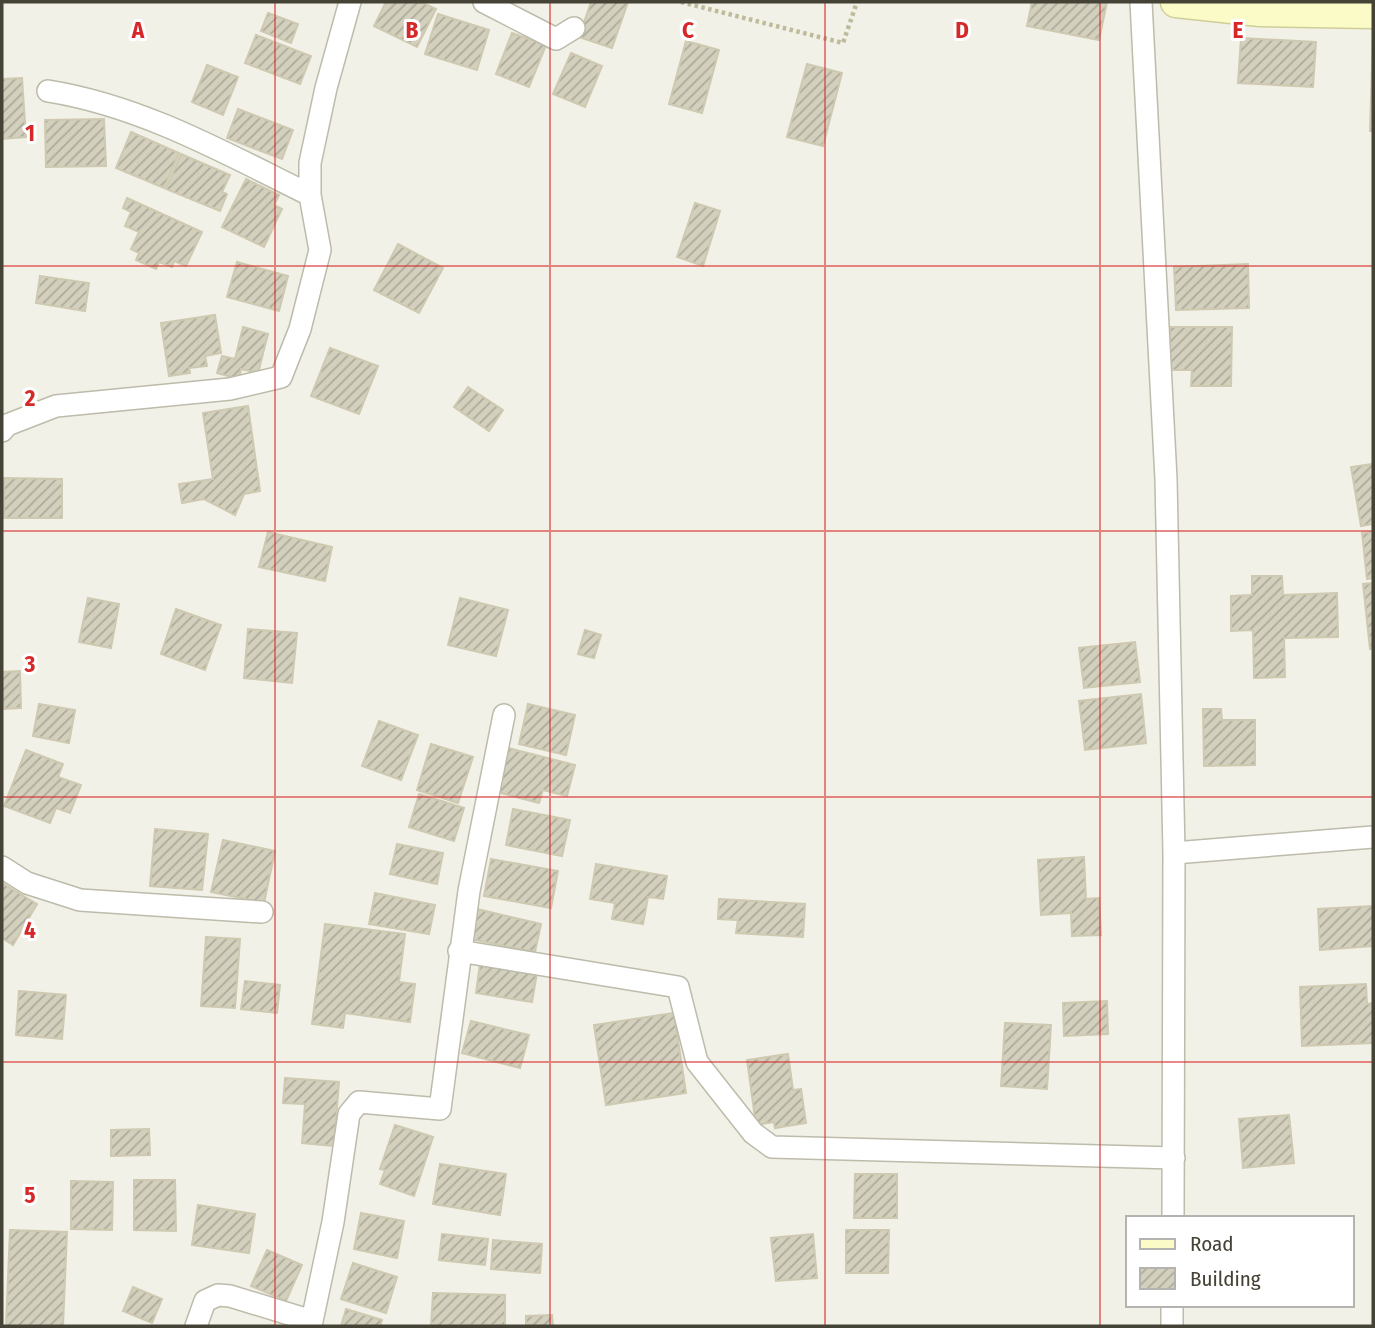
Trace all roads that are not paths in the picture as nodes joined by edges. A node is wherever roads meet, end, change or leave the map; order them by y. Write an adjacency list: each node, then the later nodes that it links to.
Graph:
1 (350, 2): 8 (street)
2 (484, 2): 6 (street)
3 (1141, 2): 12 (street)
4 (1176, 2): 5 (street)
5 (1373, 13)
6 (574, 28)
7 (48, 91): 8 (street)
8 (310, 195): 9 (street)
9 (2, 431)
10 (504, 715): 15 (street)
11 (1373, 837): 12 (street)
12 (1174, 853): 16 (street)
13 (2, 867): 14 (street)
14 (262, 912)
15 (459, 951): 16 (street); 19 (street)
16 (1174, 1158): 17 (street)
17 (1173, 1216)
18 (1172, 1307): 20 (street)
19 (196, 1326)
20 (1172, 1326)

